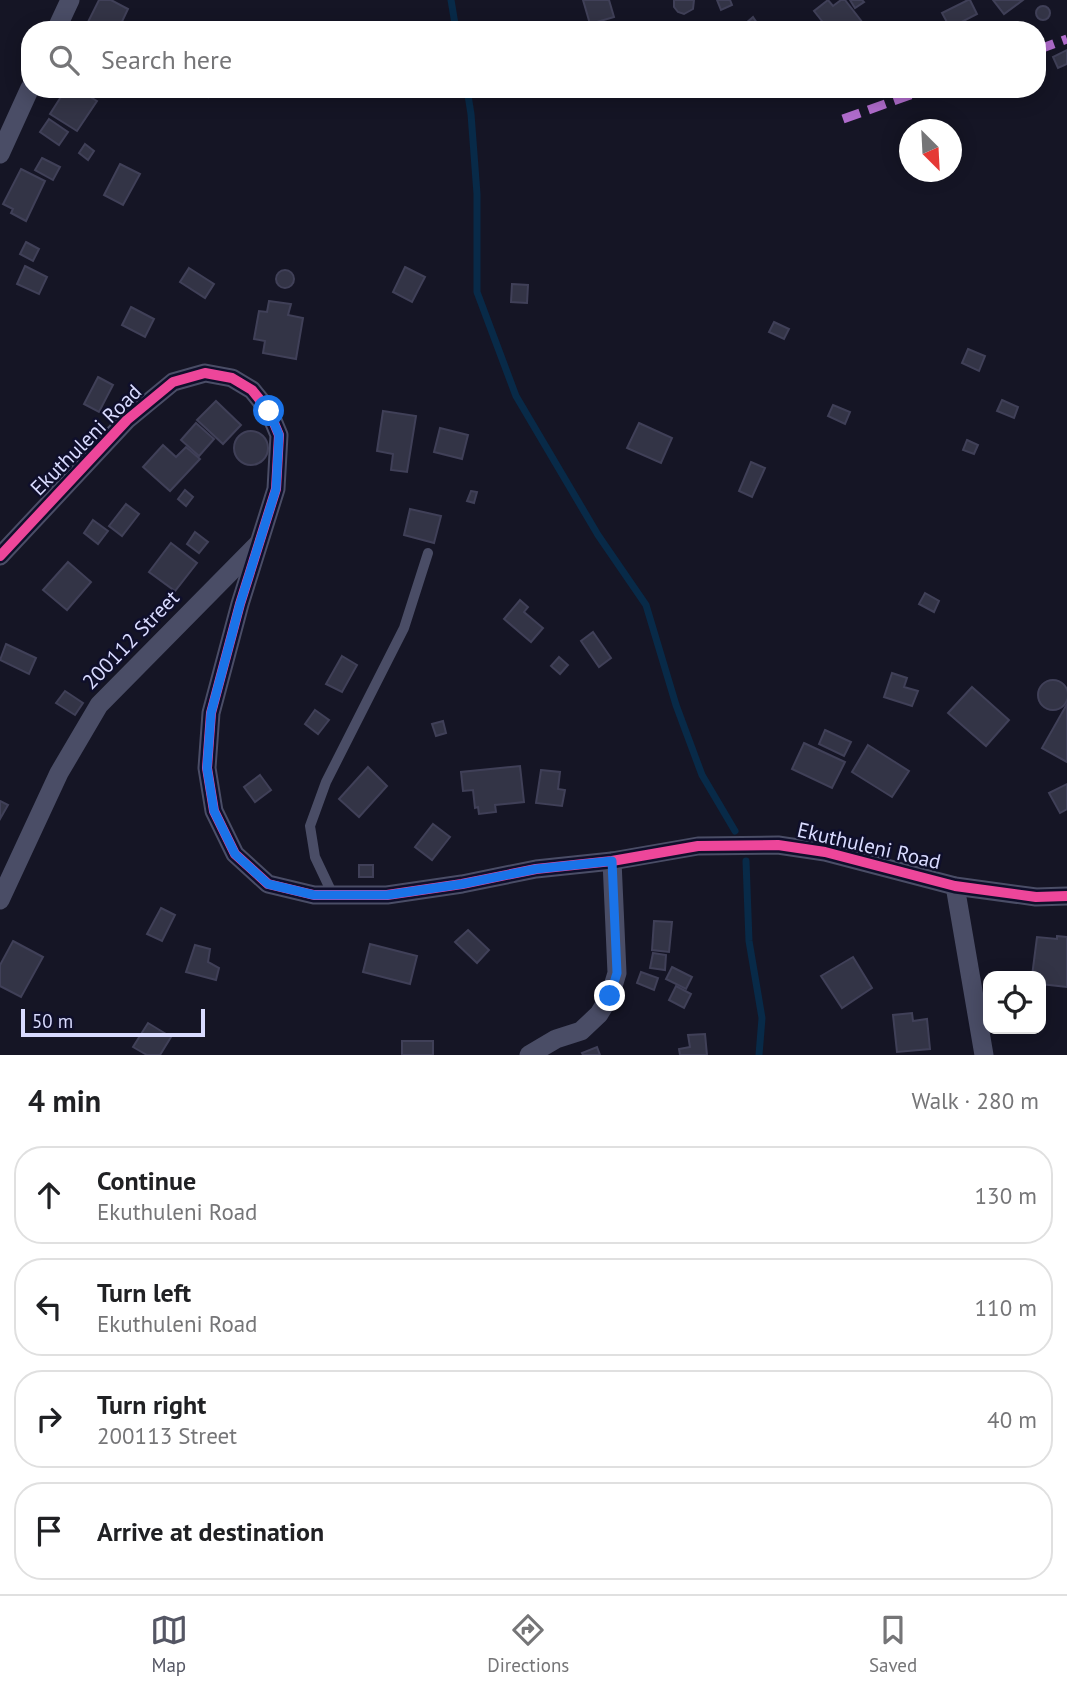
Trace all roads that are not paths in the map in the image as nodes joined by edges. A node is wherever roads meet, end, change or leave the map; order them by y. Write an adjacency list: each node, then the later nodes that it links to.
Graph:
1 (70, 0): 2 (street)
2 (60, 21)
3 (25, 98): 4 (street)
4 (0, 154)
5 (261, 540): 7 (street, Ekuthuleni Road); 10 (street, Ekuthuleni Road); 12 (street, 200112 Street)
6 (428, 553): 10 (lane)
7 (0, 556)
8 (612, 861): 9 (street, Ekuthuleni Road); 10 (street, Ekuthuleni Road); 13 (street)
9 (955, 886): 11 (street, Ekuthuleni Road); 14 (street)
10 (334, 895)
11 (1067, 896)
12 (0, 900)
13 (529, 1055)
14 (984, 1055)

